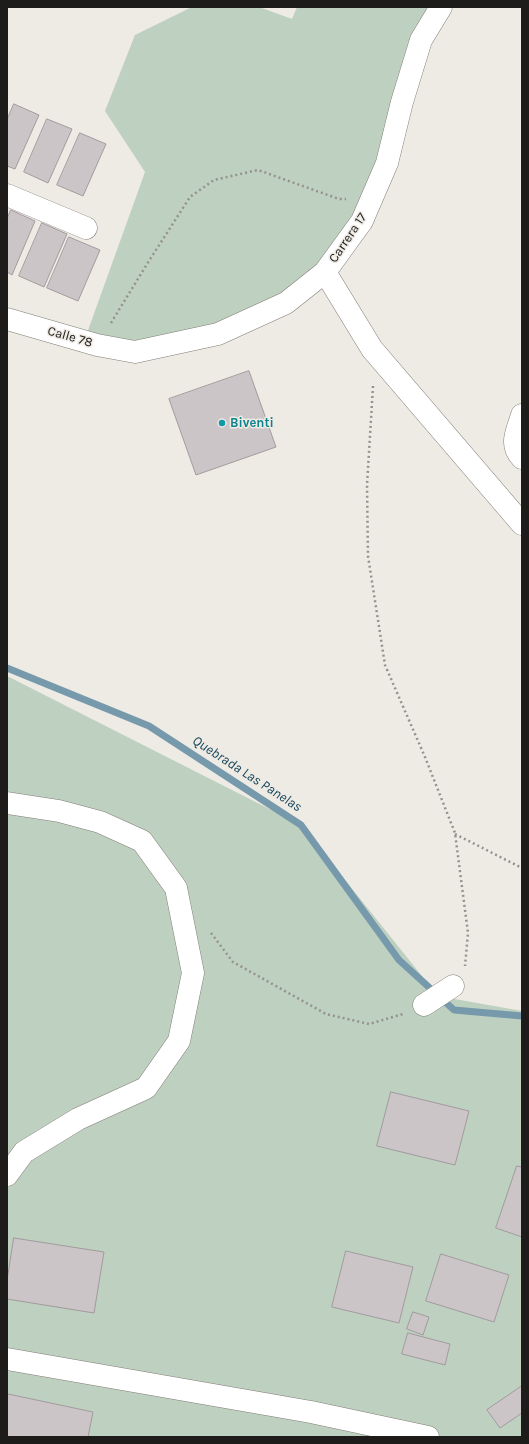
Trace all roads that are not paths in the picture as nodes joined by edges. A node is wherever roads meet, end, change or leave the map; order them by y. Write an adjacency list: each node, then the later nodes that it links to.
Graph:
1 (442, 7): 4 (street, Carrera 17)
2 (7, 195): 3 (street)
3 (86, 228)
4 (324, 272): 6 (street, Carrera 17); 9 (street)
5 (7, 319): 6 (street, Calle 78)
6 (134, 352)
7 (522, 415): 8 (street)
8 (522, 458)
9 (522, 524)
10 (7, 803): 13 (street)
11 (453, 986): 12 (street)
12 (424, 1005)
13 (7, 1176)
14 (7, 1359): 15 (street)
15 (428, 1437)

